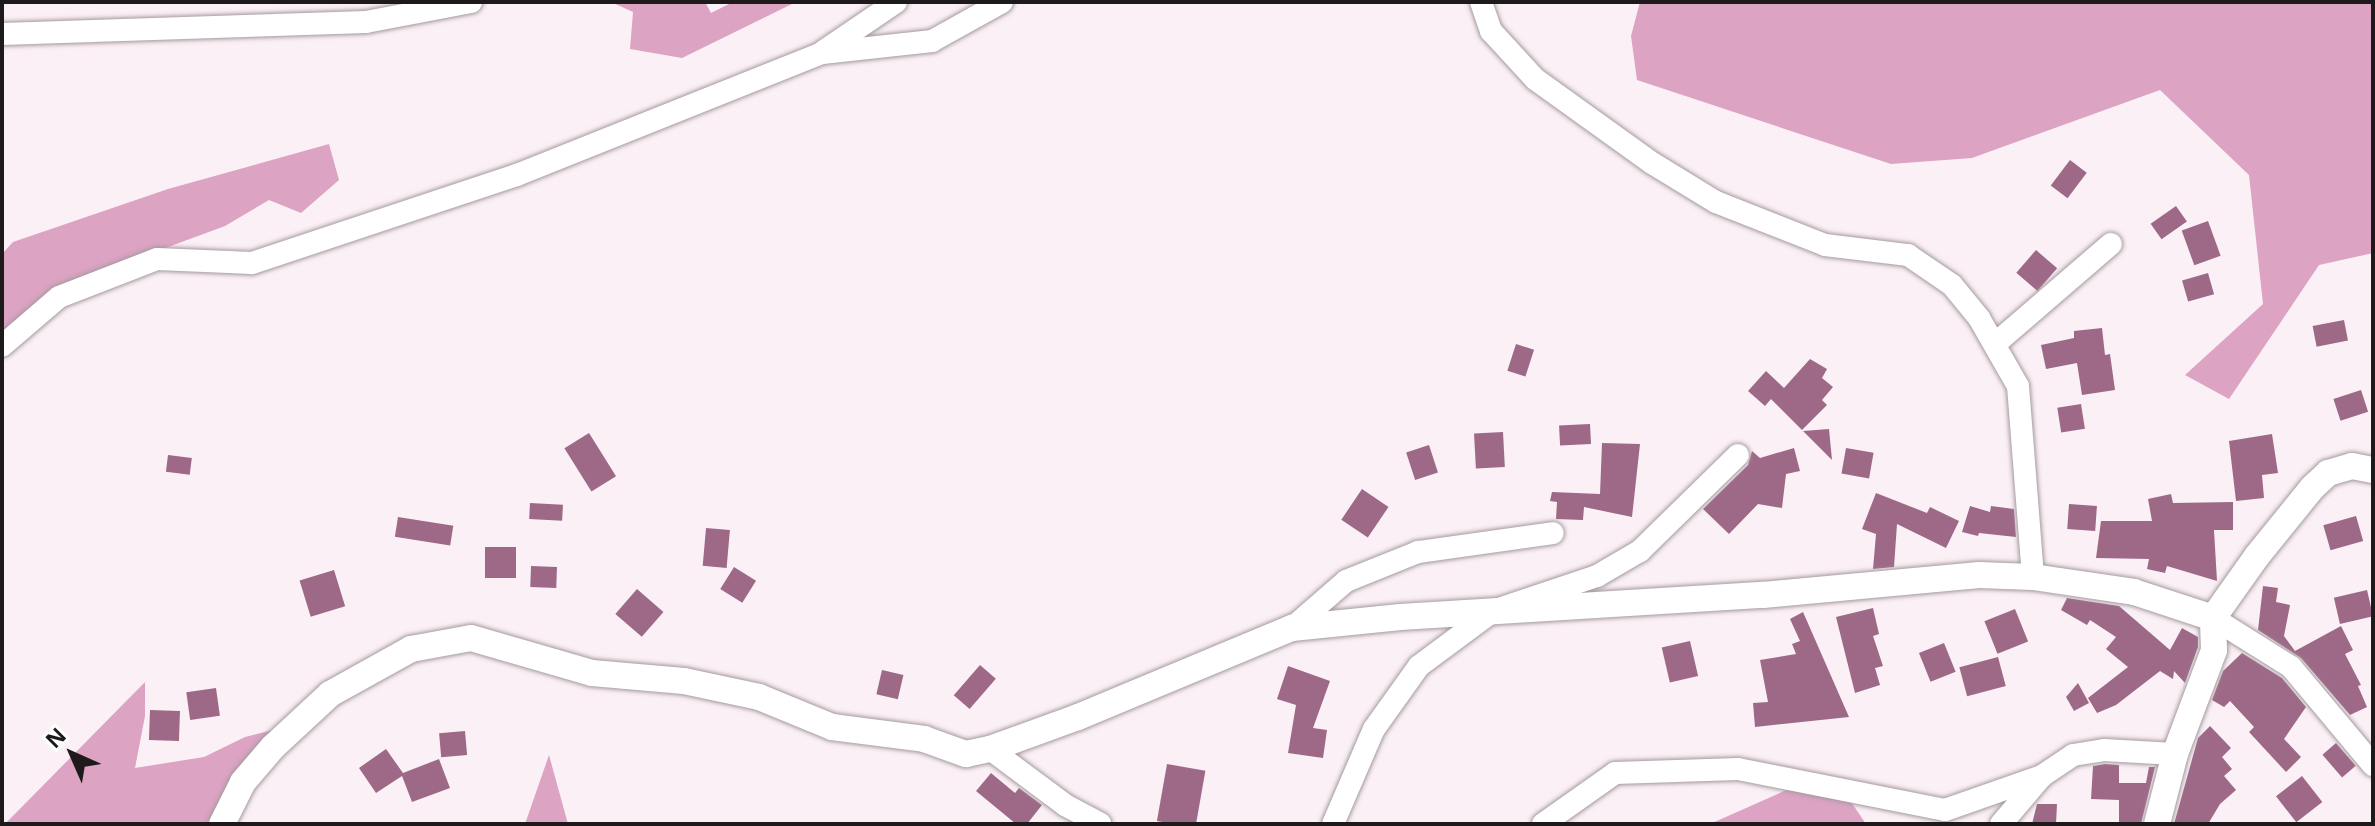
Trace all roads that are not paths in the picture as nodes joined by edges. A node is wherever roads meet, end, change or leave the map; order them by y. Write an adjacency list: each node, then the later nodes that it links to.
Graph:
1 (471, 2): 5 (street)
2 (896, 2): 6 (street)
3 (1002, 2): 6 (street)
4 (1481, 2): 8 (street)
5 (2, 34)
6 (822, 53): 9 (street)
7 (2111, 244): 8 (street)
8 (1995, 344): 13 (street)
9 (2, 346)
10 (1738, 455): 14 (street)
11 (2373, 470): 15 (street)
12 (1553, 533): 16 (street)
13 (2033, 577): 14 (street); 15 (street)
14 (1493, 611): 16 (street); 23 (street)
15 (2213, 618): 18 (street); 19 (street)
16 (1292, 628): 17 (street)
17 (990, 749): 21 (street); 22 (street)
18 (2175, 754): 20 (street); 26 (street)
19 (2373, 765)
20 (2042, 776): 24 (street); 25 (street)
21 (222, 824)
22 (1100, 824)
23 (1333, 824)
24 (1543, 824)
25 (2001, 824)
26 (2157, 824)

